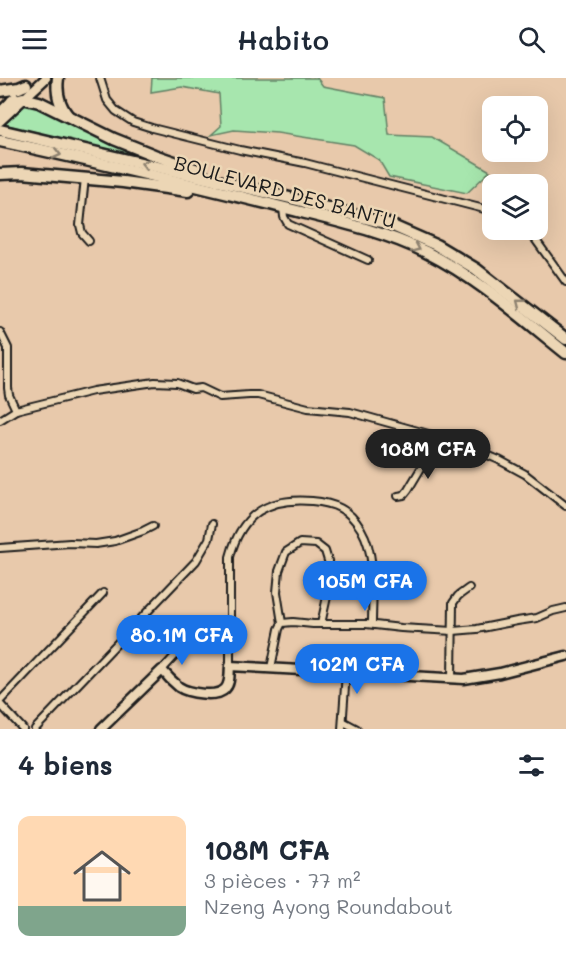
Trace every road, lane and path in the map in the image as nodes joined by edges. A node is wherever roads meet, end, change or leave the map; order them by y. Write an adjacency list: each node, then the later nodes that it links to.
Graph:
1 (46, 78): 6 (street)
2 (58, 78): 9 (highway)
3 (100, 78): 18 (street)
4 (30, 82): 5 (highway); 7 (street)
5 (0, 91)
6 (23, 98): 7 (highway); 9 (highway); 10 (street)
7 (12, 101): 8 (street)
8 (0, 112)
9 (68, 116): 15 (highway)
10 (0, 121)
11 (0, 130): 15 (highway, BOULEVARD DES BANTU, one-way to 11)
12 (0, 141): 16 (highway, BOULEVARD DES BANTU, one-way to 16)
13 (0, 174): 14 (highway)
14 (85, 178): 16 (highway); 20 (street)
15 (290, 198): 24 (highway, BOULEVARD DES BANTU, one-way to 15)
16 (260, 202): 17 (highway, BOULEVARD DES BANTU)
17 (283, 208): 21 (street); 25 (highway, BOULEVARD DES BANTU, one-way to 25)
18 (482, 208)
19 (536, 240): 22 (street)
20 (89, 241)
21 (368, 260)
22 (566, 282)
23 (0, 333): 26 (street)
24 (566, 339)
25 (566, 353)
26 (8, 382): 27 (street); 28 (street)
27 (0, 383)
28 (16, 410): 29 (street); 30 (street)
29 (0, 420)
30 (439, 438): 31 (street); 32 (street)
31 (398, 496)
32 (566, 506)
33 (212, 524): 53 (street)
34 (153, 526): 35 (street)
35 (0, 548)
36 (469, 588): 42 (street)
37 (103, 593): 50 (street)
38 (566, 608): 42 (street)
39 (282, 623): 40 (street); 40 (street); 46 (street)
40 (321, 624): 41 (street)
41 (372, 624): 42 (street); 45 (street)
42 (453, 631): 49 (street)
43 (184, 646): 47 (street)
44 (566, 656): 49 (street)
45 (230, 666): 46 (street); 47 (street)
46 (272, 668): 48 (street)
47 (162, 670): 54 (street)
48 (346, 672): 49 (street); 51 (street)
49 (452, 678)
50 (0, 703): 52 (street)
51 (343, 726): 55 (street)
52 (22, 729)
53 (35, 729)
54 (101, 729)
55 (357, 729)

